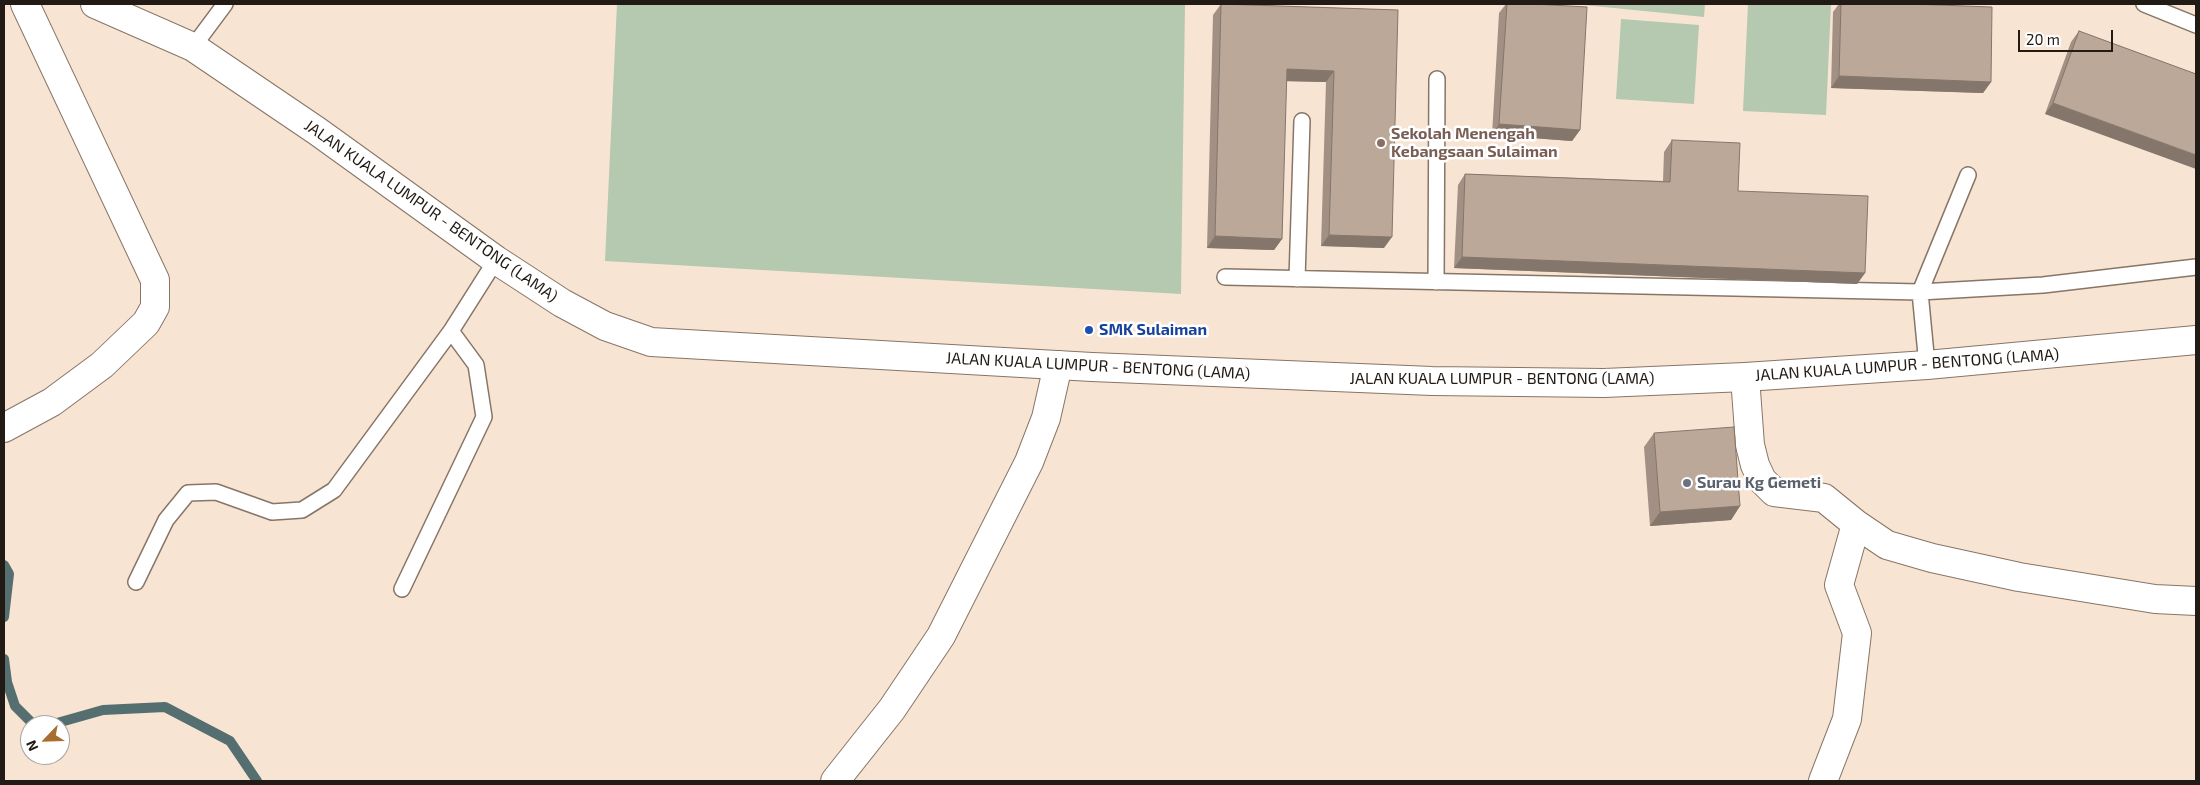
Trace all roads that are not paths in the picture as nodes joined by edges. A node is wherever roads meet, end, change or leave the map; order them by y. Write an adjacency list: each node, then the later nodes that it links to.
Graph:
1 (25, 4): 21 (street)
2 (95, 4): 6 (street, JALAN KUALA LUMPUR - BENTONG (LAMA))
3 (224, 4): 6 (lane)
4 (2144, 4): 5 (lane)
5 (2196, 25)
6 (194, 47): 10 (street, JALAN KUALA LUMPUR - BENTONG (LAMA))
7 (1437, 79): 14 (lane)
8 (1302, 121): 13 (lane)
9 (1968, 175): 15 (lane)
10 (496, 260): 16 (lane); 18 (street, JALAN KUALA LUMPUR - BENTONG (LAMA))
11 (2196, 267): 15 (lane)
12 (1225, 277): 13 (lane)
13 (1297, 279): 14 (lane)
14 (1436, 282): 15 (lane)
15 (1920, 292): 19 (lane)
16 (451, 331): 23 (lane); 24 (lane)
17 (2196, 340): 19 (street, JALAN KUALA LUMPUR - BENTONG (LAMA))
18 (1058, 365): 20 (street, JALAN KUALA LUMPUR - BENTONG (LAMA)); 26 (street)
19 (1927, 365): 20 (street, JALAN KUALA LUMPUR - BENTONG (LAMA))
20 (1746, 377): 22 (street)
21 (4, 428)
22 (1856, 524): 25 (street); 27 (street)
23 (136, 582)
24 (402, 589)
25 (2196, 601)
26 (835, 781)
27 (1823, 781)

